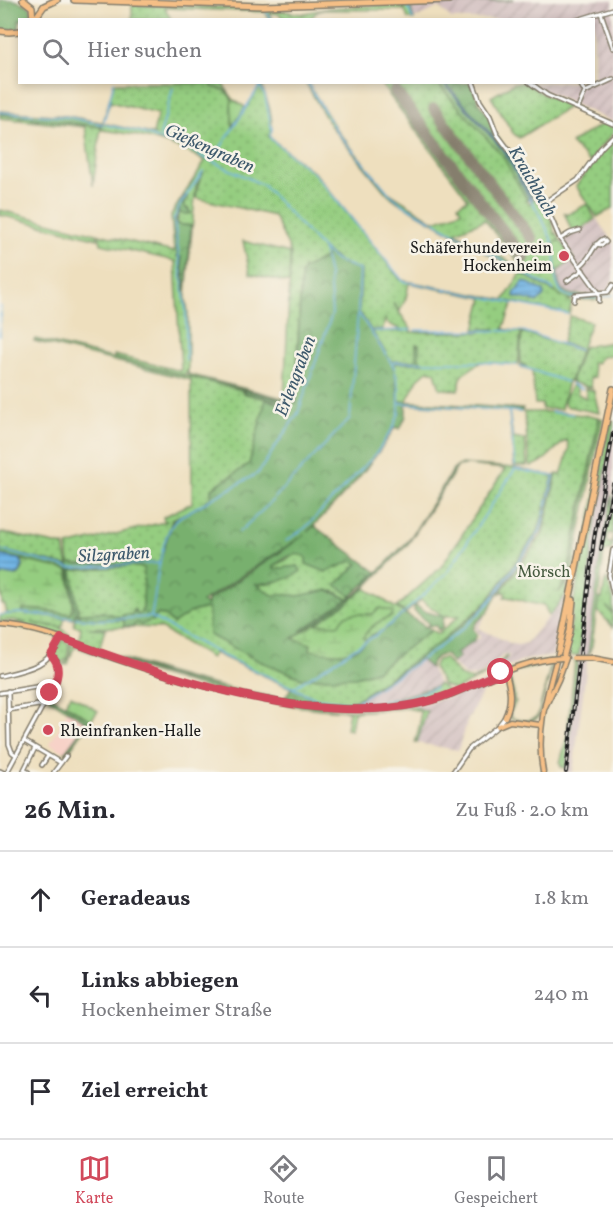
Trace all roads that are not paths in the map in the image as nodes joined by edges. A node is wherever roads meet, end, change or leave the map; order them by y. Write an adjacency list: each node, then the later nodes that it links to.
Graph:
1 (23, 0): 13 (highway)
2 (57, 0): 14 (highway)
3 (74, 0): 8 (highway)
4 (143, 0): 5 (highway)
5 (375, 0)
6 (449, 0): 7 (highway)
7 (330, 5): 8 (highway); 9 (highway)
8 (263, 6): 10 (highway)
9 (318, 8)
10 (279, 9)
11 (613, 9): 12 (street)
12 (601, 13): 15 (street); 18 (street)
13 (34, 18)
14 (35, 18)
15 (584, 18)
16 (0, 31): 17 (highway)
17 (18, 31)
18 (613, 48)
19 (613, 79): 25 (street)
20 (474, 84): 29 (street)
21 (532, 84): 24 (street)
22 (538, 84): 24 (street)
23 (580, 84): 25 (street)
24 (537, 88): 26 (street)
25 (585, 93): 26 (street)
26 (578, 108): 27 (street)
27 (613, 124)
28 (613, 136): 29 (street)
29 (542, 204): 31 (street)
30 (580, 230): 31 (street)
31 (560, 239): 33 (street)
32 (596, 244): 33 (street)
33 (581, 268): 34 (street); 36 (street)
34 (567, 281)
35 (613, 285): 36 (street)
36 (599, 297): 37 (street)
37 (574, 299)
38 (613, 389): 48 (highway)
39 (613, 401): 41 (highway)
40 (613, 550): 42 (street)
41 (573, 593): 47 (highway); 48 (highway)
42 (613, 593)
43 (0, 625): 44 (main road)
44 (53, 636): 45 (main road); 46 (street)
45 (61, 638): 46 (street); 55 (main road)
46 (57, 645): 49 (street)
47 (566, 647): 50 (highway); 51 (highway)
48 (559, 650): 62 (main road)
49 (51, 655): 54 (street); 57 (street)
50 (564, 658): 51 (main road); 53 (main road, bridge); 62 (main road)
51 (573, 658): 52 (main road, bridge)
52 (613, 662)
53 (505, 670): 55 (main road); 56 (main road); 58 (main road)
54 (0, 675)
55 (494, 675): 56 (main road)
56 (505, 677): 58 (main road)
57 (55, 685): 59 (street); 61 (street)
58 (509, 686): 64 (main road)
59 (8, 691): 60 (street); 63 (street)
60 (0, 693)
61 (43, 707): 63 (street); 70 (street)
62 (543, 709): 67 (main road); 68 (main road)
63 (8, 710): 72 (street)
64 (505, 717): 65 (main road); 66 (main road); 69 (street)
65 (510, 721): 66 (main road); 69 (main road)
66 (516, 722): 67 (main road)
67 (527, 723): 68 (main road)
68 (541, 725): 81 (main road)
69 (498, 726): 80 (street)
70 (24, 741): 71 (street); 72 (street)
71 (35, 748): 73 (street); 78 (street)
72 (16, 755): 77 (street)
73 (48, 756): 75 (street); 76 (street)
74 (66, 756): 75 (street)
75 (61, 763): 79 (street)
76 (42, 765)
77 (7, 772)
78 (28, 772)
79 (54, 772)
80 (453, 772)
81 (543, 772)

